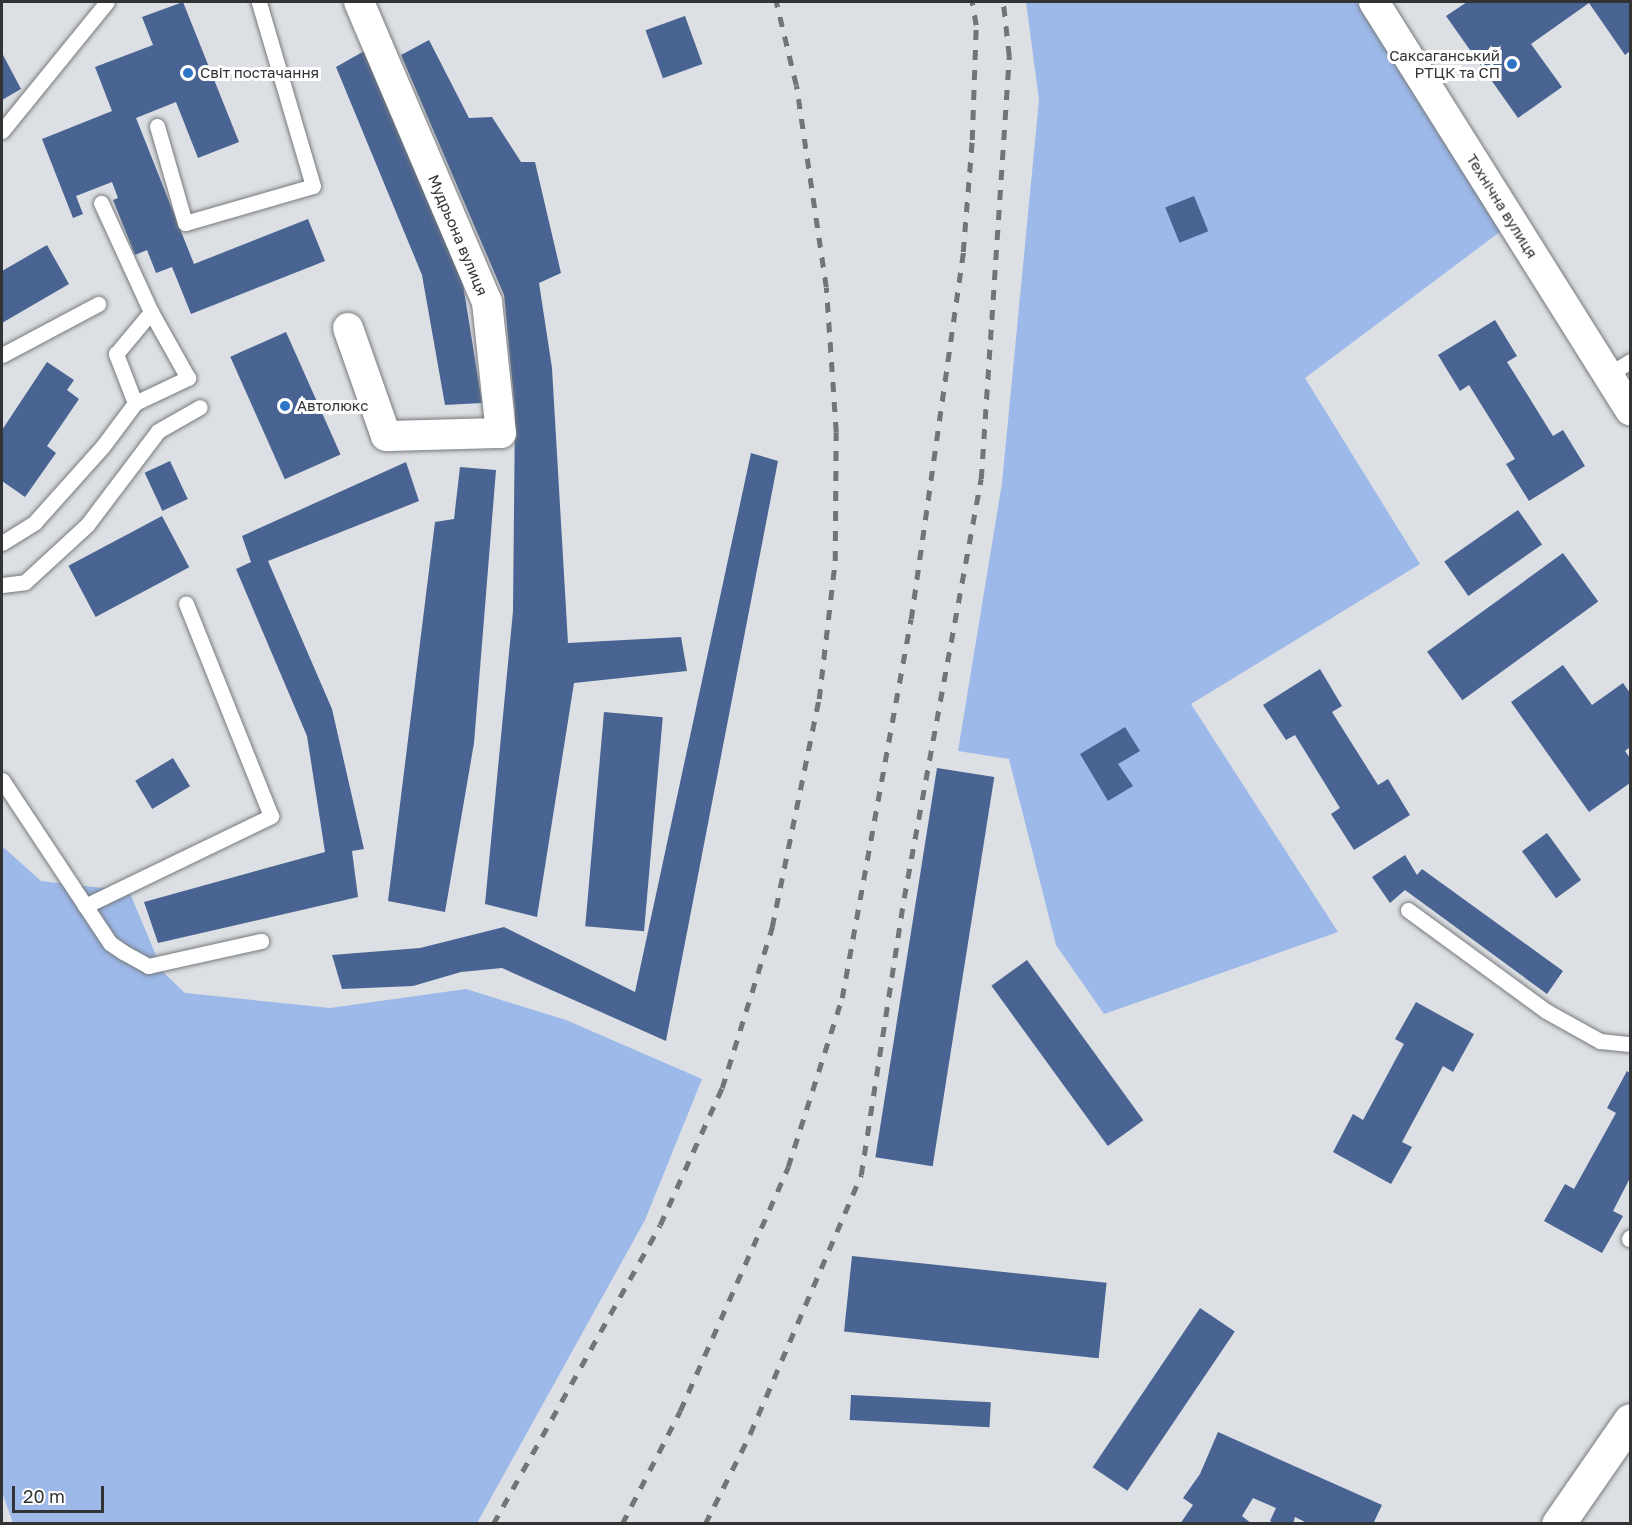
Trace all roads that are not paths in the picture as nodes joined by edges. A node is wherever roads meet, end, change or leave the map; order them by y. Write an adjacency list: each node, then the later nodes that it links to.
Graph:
1 (107, 2): 6 (lane)
2 (260, 2): 5 (lane)
3 (359, 2): 10 (street, Мудрьона вулиця)
4 (1374, 2): 12 (street, Технічна вулиця)
5 (157, 126)
6 (2, 131)
7 (101, 202): 9 (lane)
8 (98, 304): 11 (lane)
9 (151, 312): 13 (lane); 13 (lane)
10 (348, 328)
11 (2, 355)
12 (1619, 368): 15 (street, Технічна вулиця)
13 (135, 403): 16 (lane)
14 (200, 407): 17 (lane)
15 (1630, 410)
16 (2, 543)
17 (2, 585)
18 (186, 603): 20 (lane)
19 (2, 780): 20 (lane)
20 (86, 906): 22 (lane)
21 (1408, 910): 23 (lane)
22 (261, 941)
23 (1630, 1044)
24 (1630, 1420): 25 (street)
25 (1558, 1524)

